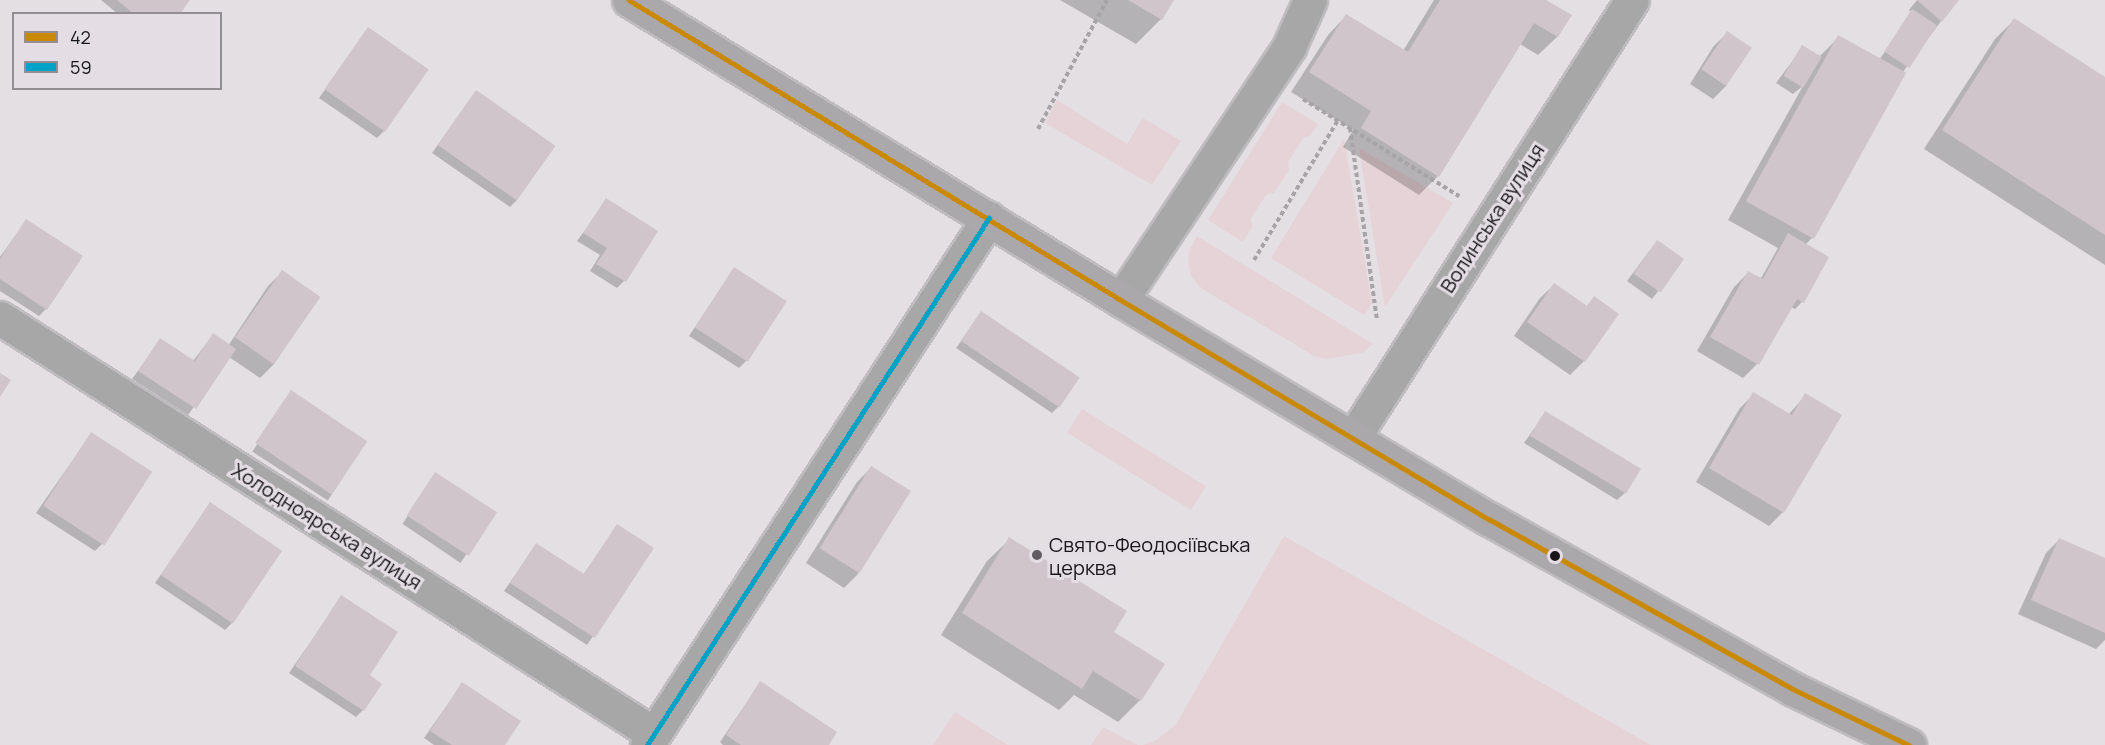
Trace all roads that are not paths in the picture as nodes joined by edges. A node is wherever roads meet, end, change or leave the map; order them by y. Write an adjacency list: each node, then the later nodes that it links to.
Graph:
1 (629, 0): 4 (main road)
2 (1310, 0): 5 (street)
3 (1632, 0): 7 (street, Волинська вулиця)
4 (989, 218): 5 (main road); 8 (street)
5 (1121, 300): 7 (main road)
6 (0, 318): 8 (street, Холодноярська вулиця)
7 (1353, 438): 9 (main road)
8 (651, 739)
9 (1909, 745)

